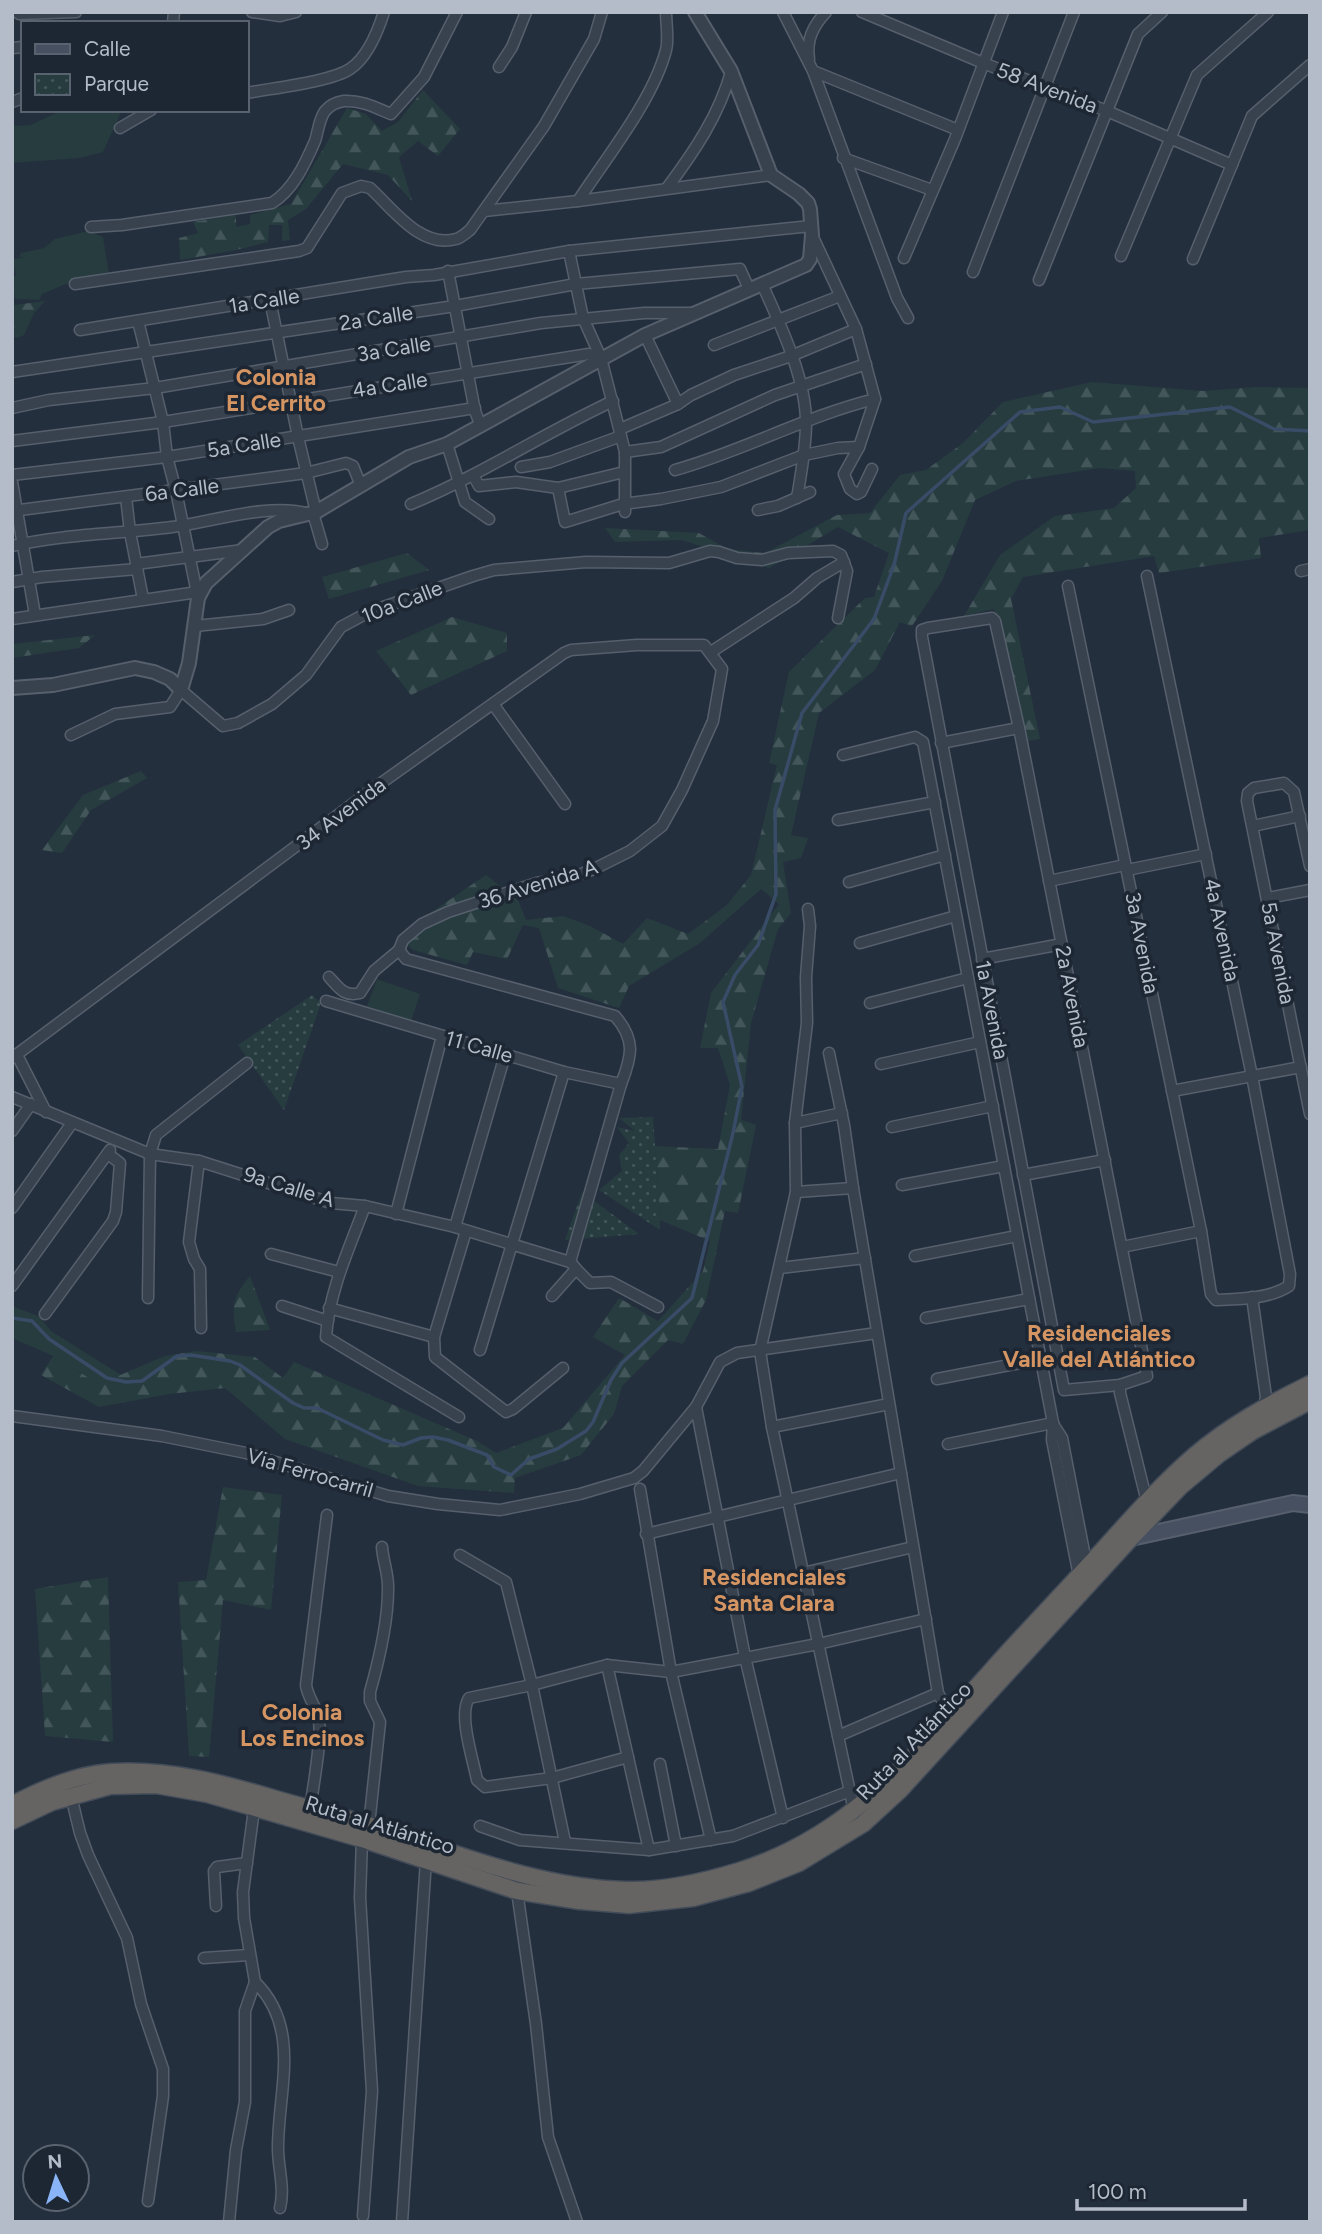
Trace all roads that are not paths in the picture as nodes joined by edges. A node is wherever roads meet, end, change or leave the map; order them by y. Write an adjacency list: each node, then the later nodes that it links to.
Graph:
1 (17, 12): 18 (street)
2 (76, 12): 18 (street)
3 (252, 12): 4 (street)
4 (296, 12)
5 (384, 12): 25 (street)
6 (457, 12): 38 (street)
7 (526, 12): 22 (street)
8 (602, 12): 37 (street)
9 (666, 12): 36 (street)
10 (695, 12): 23 (street)
11 (783, 12): 21 (street)
12 (826, 12): 21 (street)
13 (862, 12): 19 (street, 58 Avenida)
14 (1003, 12): 19 (street)
15 (1074, 12): 24 (street)
16 (1162, 12): 26 (street)
17 (1268, 12): 30 (street)
18 (64, 13)
19 (982, 63): 24 (street, 58 Avenida); 29 (street)
20 (1310, 65): 32 (street)
21 (811, 66): 29 (street); 31 (street)
22 (499, 67)
23 (731, 71): 33 (street); 34 (street)
24 (1044, 86): 26 (street, 58 Avenida); 45 (street)
25 (248, 93)
26 (1107, 111): 30 (street, 58 Avenida); 46 (street)
27 (148, 112): 28 (street)
28 (120, 128)
29 (958, 130): 35 (street)
30 (1168, 139): 32 (street, 58 Avenida); 41 (street)
31 (844, 159): 35 (street); 56 (street)
32 (1232, 165): 43 (street)
33 (771, 175): 34 (street); 39 (street)
34 (667, 187): 36 (street)
35 (932, 190): 42 (street)
36 (578, 201): 37 (street)
37 (484, 211): 47 (street)
38 (91, 227)
39 (811, 230): 40 (street, 1a Calle); 49 (street); 51 (street)
40 (569, 251): 44 (street, 1a Calle); 48 (street)
41 (1121, 256)
42 (904, 258)
43 (1193, 259)
44 (448, 271): 52 (street, 1a Calle); 53 (street)
45 (973, 272)
46 (1039, 280)
47 (75, 284)
48 (576, 284): 50 (street, 2a Calle); 53 (street, 2a Calle); 55 (street)
49 (762, 284): 50 (street); 57 (street)
50 (748, 289): 54 (street)
51 (840, 296): 57 (street); 59 (street)
52 (270, 300): 58 (street, 1a Calle); 61 (street)
53 (455, 306): 61 (street, 2a Calle); 63 (street)
54 (694, 313): 55 (street, 3a Calle); 62 (street)
55 (583, 318): 63 (street, 3a Calle); 67 (street)
56 (908, 318)
57 (778, 320): 64 (street); 66 (street)
58 (138, 321): 60 (street, 1a Calle); 65 (street)
59 (856, 329): 66 (street); 68 (street)
60 (80, 330)
61 (275, 333): 65 (street, 2a Calle); 69 (street)
62 (645, 335): 67 (street); 77 (street)
63 (461, 338): 69 (street, 3a Calle); 71 (street)
64 (714, 345)
65 (146, 353): 70 (street, 2a Calle); 73 (street)
66 (791, 356): 72 (street); 77 (street)
67 (601, 358): 71 (street, 4a Calle); 76 (street); 82 (street)
68 (866, 364): 72 (street); 74 (street)
69 (284, 366): 73 (street, 3a Calle); 75 (street)
70 (12, 372)
71 (469, 373): 75 (street, 4a Calle); 79 (street)
72 (800, 386): 80 (street); 88 (street)
73 (155, 388): 78 (street, 3a Calle); 81 (street)
74 (874, 398): 80 (street); 87 (street)
75 (291, 401): 81 (street, 4a Calle); 84 (street)
76 (613, 401): 83 (street); 97 (street)
77 (678, 404): 83 (street)
78 (12, 408)
79 (475, 408): 82 (street); 84 (street, 5a Calle)
80 (806, 421): 89 (street); 93 (street)
81 (163, 422): 85 (street, 4a Calle); 90 (street)
82 (480, 424): 86 (street)
83 (620, 433): 88 (street); 91 (street)
84 (298, 437): 90 (street, 5a Calle); 95 (street)
85 (12, 441)
86 (447, 444): 99 (street); 100 (street)
87 (859, 447): 89 (street); 92 (street)
88 (625, 452): 94 (street)
89 (804, 455): 105 (street); 107 (street)
90 (167, 457): 96 (street, 5a Calle); 102 (street)
91 (521, 467)
92 (872, 469)
93 (675, 470)
94 (624, 472): 101 (street); 107 (street)
95 (306, 473): 100 (street, 6a Calle); 102 (street, 6a Calle); 110 (street)
96 (12, 475)
97 (473, 475): 99 (street); 101 (street)
98 (12, 482): 109 (street)
99 (459, 484): 106 (street); 111 (street)
100 (361, 486): 110 (street)
101 (558, 488): 107 (street)
102 (176, 491): 104 (street, 6a Calle); 112 (street)
103 (810, 492): 105 (street)
104 (126, 497): 109 (street, 6a Calle); 113 (street)
105 (797, 498): 108 (street)
106 (411, 504)
107 (624, 508)
108 (758, 510)
109 (15, 511): 115 (street)
110 (313, 513): 112 (street); 114 (street); 116 (street)
111 (489, 519)
112 (183, 526): 113 (street); 117 (street)
113 (130, 532): 115 (street); 119 (street)
114 (322, 544)
115 (17, 545): 121 (street)
116 (243, 550): 117 (street); 124 (street)
117 (191, 557): 119 (street); 124 (street)
118 (844, 562): 128 (street); 132 (street); 134 (street, 10a Calle)
119 (136, 567): 121 (street); 125 (street)
120 (1147, 576): 145 (street, 4a Avenida)
121 (29, 579): 122 (street); 127 (street)
122 (12, 582)
123 (1068, 586): 148 (street, 3a Avenida)
124 (194, 596): 125 (street); 131 (street)
125 (143, 599): 127 (street)
126 (289, 610): 131 (street)
127 (35, 615): 129 (street)
128 (838, 618)
129 (12, 619)
130 (993, 619): 136 (street, 2a Avenida); 138 (street, 1a Avenida)
131 (195, 626): 134 (street)
132 (711, 652): 135 (street, 34 Avenida); 157 (street, 36 Avenida A)
133 (12, 688): 134 (street, 10a Calle)
134 (181, 690): 137 (street)
135 (493, 704): 141 (street); 167 (street, 34 Avenida)
136 (1019, 728): 138 (street); 149 (street, 2a Avenida)
137 (71, 735)
138 (941, 743): 158 (street, 1a Avenida)
139 (843, 755): 140 (street)
140 (934, 802): 143 (street); 146 (street)
141 (565, 804)
142 (1300, 816): 144 (street); 144 (street, 5a Avenida); 147 (street)
143 (838, 820)
144 (1253, 827): 152 (street, 5a Avenida)
145 (1206, 853): 148 (street); 172 (street, 4a Avenida)
146 (945, 855): 150 (street); 154 (street)
147 (1310, 866)
148 (1126, 868): 149 (street); 174 (street, 3a Avenida)
149 (1049, 881): 156 (street, 2a Avenida)
150 (849, 882)
151 (1310, 890): 152 (street)
152 (1268, 898): 170 (street, 5a Avenida)
153 (808, 909): 182 (street)
154 (956, 916): 155 (street); 160 (street)
155 (859, 943)
156 (1062, 944): 158 (street); 188 (street, 2a Avenida)
157 (399, 950): 159 (street, 36 Avenida A); 173 (street)
158 (982, 959): 191 (street, 1a Avenida)
159 (329, 977)
160 (968, 978): 162 (street); 164 (street)
161 (326, 1001): 163 (street, 11 Calle)
162 (870, 1003)
163 (442, 1036): 166 (street, 11 Calle); 197 (street)
164 (980, 1042): 169 (street); 177 (street)
165 (829, 1053): 179 (street)
166 (505, 1055): 171 (street, 11 Calle); 198 (street)
167 (14, 1056): 178 (street)
168 (247, 1063): 187 (street)
169 (881, 1064)
170 (1301, 1067): 172 (street); 180 (street, 5a Avenida)
171 (564, 1072): 173 (street, 11 Calle); 202 (street)
172 (1252, 1076): 174 (street); 212 (street, 4a Avenida)
173 (621, 1084): 207 (street)
174 (1172, 1091): 200 (street, 3a Avenida)
175 (12, 1097): 176 (street, 9a Calle A)
176 (31, 1104): 178 (street, 9a Calle A); 184 (street)
177 (993, 1107): 183 (street); 190 (street)
178 (47, 1112): 181 (street, 9a Calle A)
179 (842, 1113): 182 (street); 193 (street)
180 (1310, 1114)
181 (72, 1123): 185 (street, 9a Calle A); 196 (street)
182 (795, 1123): 194 (street)
183 (892, 1127)
184 (12, 1131)
185 (115, 1141): 186 (street); 187 (street, 9a Calle A)
186 (108, 1154): 210 (street); 218 (street)
187 (150, 1154): 189 (street, 9a Calle A); 213 (street)
188 (1105, 1160): 191 (street); 203 (street, 2a Avenida)
189 (199, 1161): 195 (street, 9a Calle A); 221 (street)
190 (1004, 1166): 192 (street); 201 (street)
191 (1023, 1175): 230 (street, 1a Avenida)
192 (902, 1185)
193 (853, 1188): 194 (street); 206 (street)
194 (796, 1192): 208 (street)
195 (365, 1206): 197 (street, 9a Calle A); 209 (street)
196 (12, 1208)
197 (396, 1213): 198 (street, 9a Calle A)
198 (455, 1227): 199 (street, 9a Calle A)
199 (466, 1231): 202 (street, 9a Calle A); 223 (street)
200 (1200, 1231): 203 (street); 212 (street, 3a Avenida)
201 (1017, 1236): 205 (street); 214 (street)
202 (511, 1245): 207 (street, 9a Calle A); 224 (street)
203 (1122, 1247): 230 (street, 2a Avenida)
204 (271, 1254): 209 (street)
205 (915, 1256)
206 (865, 1258): 208 (street); 222 (street)
207 (573, 1266): 211 (street); 216 (street, 9a Calle A)
208 (780, 1268): 225 (street)
209 (340, 1272): 217 (street)
210 (12, 1286)
211 (552, 1296)
212 (1252, 1297): 234 (street)
213 (148, 1298)
214 (1029, 1299): 219 (street); 226 (street)
215 (282, 1306): 220 (street)
216 (658, 1307)
217 (330, 1308): 220 (street); 223 (street)
218 (46, 1314)
219 (926, 1318)
220 (328, 1321): 236 (street)
221 (201, 1328)
222 (877, 1333): 225 (street, Via Ferrocarril); 232 (street)
223 (434, 1337): 227 (street)
224 (480, 1350)
225 (760, 1351): 233 (street, Via Ferrocarril); 238 (street)
226 (1041, 1359): 228 (street); 237 (street)
227 (563, 1368)
228 (937, 1379)
229 (1310, 1384): 234 (highway, Ruta al Atlántico)
230 (1120, 1385): 243 (street)
231 (1310, 1401): 248 (highway, Ruta al Atlántico)
232 (889, 1404): 238 (street); 240 (street)
233 (696, 1407): 235 (street, Via Ferrocarril); 246 (street)
234 (1264, 1407): 243 (highway, Ruta al Atlántico)
235 (12, 1416)
236 (459, 1417)
237 (1053, 1423): 239 (street); 252 (street)
238 (772, 1427): 242 (street)
239 (948, 1444)
240 (901, 1473): 242 (street); 249 (street)
241 (640, 1489): 247 (street)
242 (788, 1500): 246 (street); 253 (street)
243 (1147, 1502): 252 (highway, Ruta al Atlántico)
244 (1310, 1505): 248 (main road)
245 (327, 1515): 270 (street)
246 (717, 1517): 247 (street); 256 (street)
247 (646, 1534): 258 (street)
248 (1131, 1538): 282 (highway, Ruta al Atlántico)
249 (914, 1546): 253 (street); 254 (street)
250 (382, 1547): 275 (street)
251 (460, 1555): 259 (street)
252 (1083, 1571): 261 (highway, Ruta al Atlántico)
253 (803, 1573): 255 (street)
254 (926, 1619): 255 (street); 260 (street)
255 (818, 1644): 256 (street); 262 (street)
256 (745, 1657): 258 (street); 272 (street)
257 (607, 1665): 258 (street); 259 (street); 263 (street)
258 (671, 1672): 276 (street)
259 (532, 1685): 265 (street); 265 (street)
260 (938, 1693): 261 (street); 262 (street)
261 (951, 1717): 271 (highway, Ruta al Atlántico)
262 (838, 1736): 266 (street)
263 (628, 1757): 265 (street); 279 (street)
264 (660, 1764): 278 (street)
265 (552, 1777): 277 (street)
266 (850, 1791): 271 (street); 272 (street)
267 (71, 1796): 269 (highway, Ruta al Atlántico); 273 (highway, Ruta al Atlántico); 287 (street)
268 (12, 1805): 270 (highway, Ruta al Atlántico)
269 (254, 1809): 275 (highway, Ruta al Atlántico); 281 (street)
270 (310, 1809): 275 (highway, Ruta al Atlántico)
271 (855, 1811): 275 (highway, Ruta al Atlántico)
272 (783, 1818): 276 (street)
273 (12, 1821)
274 (480, 1826): 277 (street)
275 (365, 1832): 280 (highway, Ruta al Atlántico); 289 (street)
276 (711, 1840): 278 (street)
277 (565, 1842): 279 (street)
278 (676, 1846): 279 (street)
279 (649, 1850)
280 (426, 1860): 282 (highway, Ruta al Atlántico); 291 (street)
281 (247, 1863): 283 (street); 284 (street)
282 (517, 1891): 292 (street)
283 (216, 1906)
284 (249, 1955): 285 (street); 286 (street)
285 (204, 1958)
286 (255, 1982): 288 (street); 290 (street)
287 (148, 2201)
288 (280, 2208)
289 (363, 2216)
290 (229, 2222)
291 (402, 2222)
292 (577, 2222)

